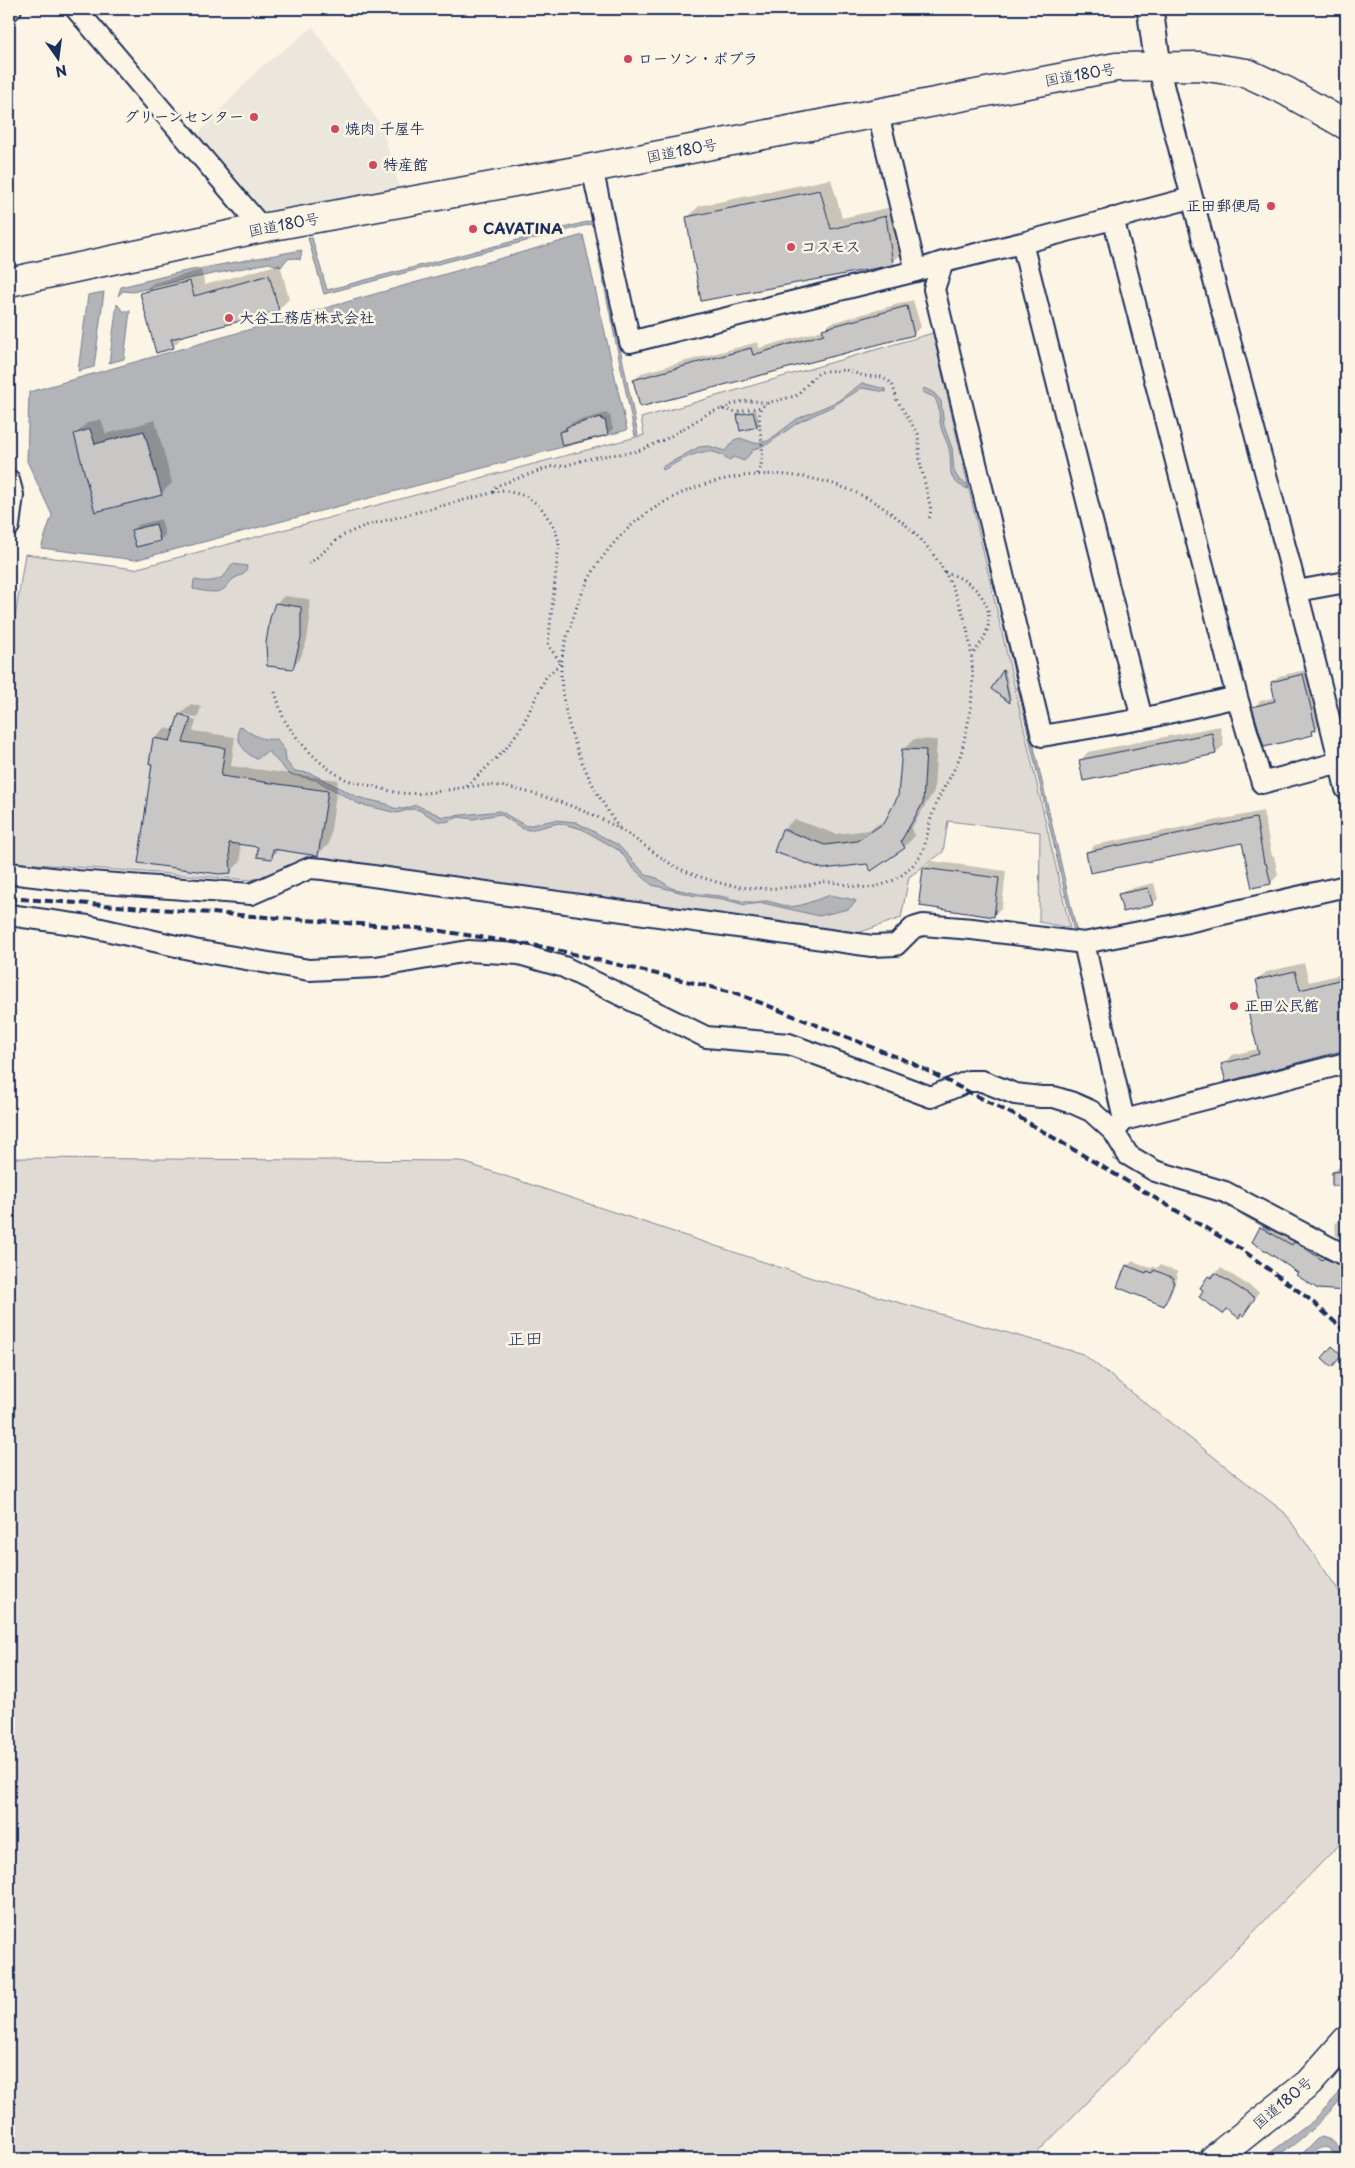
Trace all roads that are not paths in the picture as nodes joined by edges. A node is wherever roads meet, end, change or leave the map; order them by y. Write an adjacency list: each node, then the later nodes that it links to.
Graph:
1 (76, 9): 9 (street)
2 (1150, 9): 3 (main road)
3 (1158, 65): 4 (highway, 国道180号); 5 (highway, 国道180号); 7 (street)
4 (878, 114): 6 (highway, 国道180号); 12 (street)
5 (1346, 125)
6 (592, 168): 9 (highway, 国道180号); 12 (street)
7 (1191, 198): 8 (street); 17 (street)
8 (1113, 218): 10 (street); 18 (street)
9 (262, 228): 13 (highway, 国道180号)
10 (1022, 243): 11 (street); 19 (street)
11 (942, 262): 12 (street); 19 (street)
12 (916, 271)
13 (9, 282)
14 (9, 480): 15 (street)
15 (9, 526)
16 (1346, 582): 17 (street)
17 (1297, 590): 20 (street)
18 (1237, 697): 19 (street); 20 (street)
19 (1142, 719)
20 (1340, 762): 21 (street)
21 (1346, 789)
22 (9, 873): 25 (street)
23 (1346, 886): 25 (street)
24 (9, 915): 27 (street)
25 (1084, 943): 27 (street)
26 (1346, 1063): 27 (street)
27 (1119, 1126): 28 (street)
28 (1346, 1256)
29 (1346, 2041): 30 (highway, 国道180号)
30 (1214, 2159)

